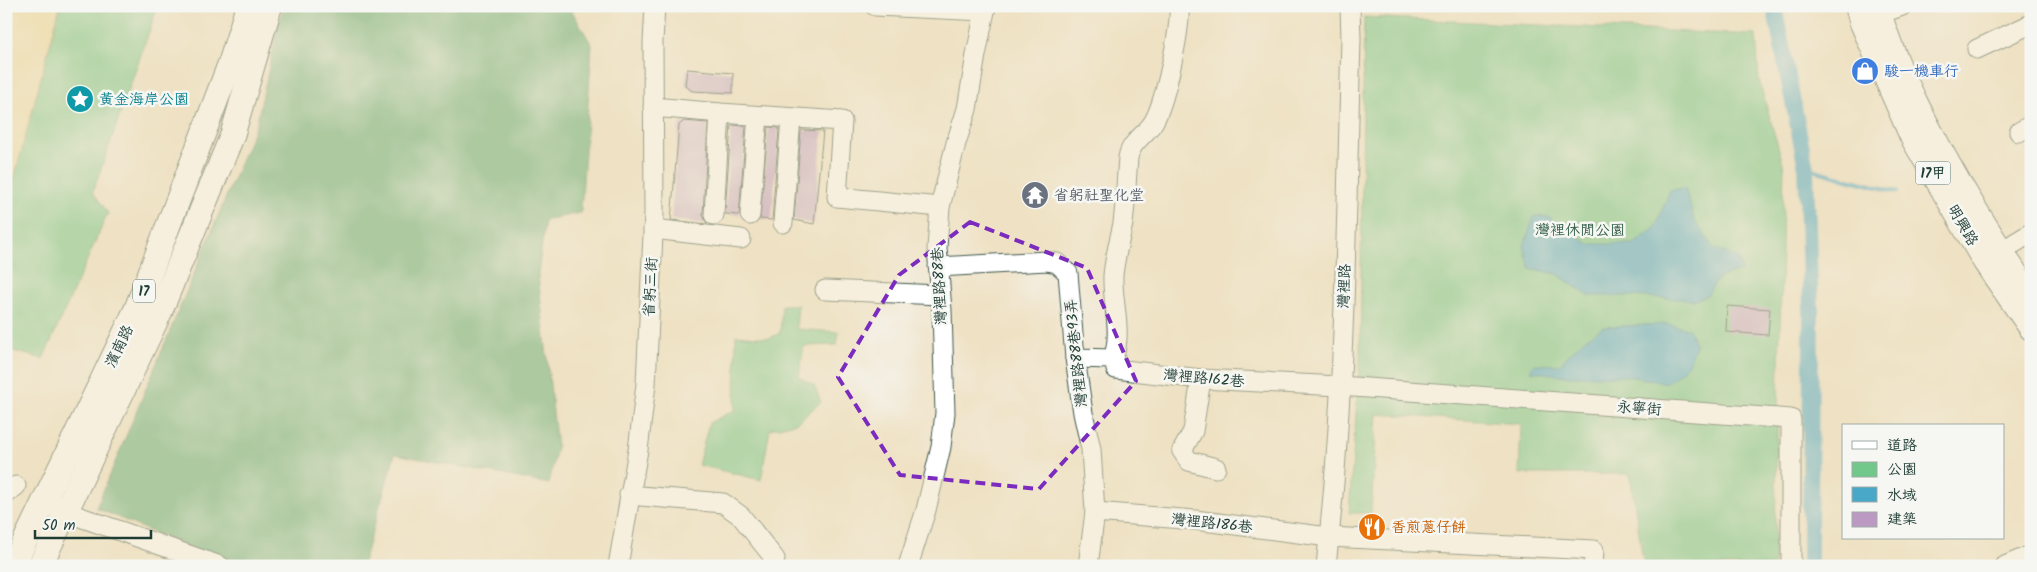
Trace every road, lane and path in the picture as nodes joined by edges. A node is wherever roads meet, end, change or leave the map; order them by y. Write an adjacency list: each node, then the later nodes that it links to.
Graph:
1 (248, 6): 35 (main road, 濱南路 / 17)
2 (270, 6): 36 (main road, 濱南路 / 17)
3 (655, 6): 12 (street, 省躬三街)
4 (874, 6): 8 (street)
5 (1179, 6): 30 (street)
6 (1350, 6): 32 (street, 灣裡路)
7 (1902, 6): 9 (street)
8 (985, 8): 16 (street, 灣裡路88巷)
9 (1871, 9): 23 (main road, 明興路 / 17甲)
10 (2031, 24): 11 (street)
11 (1977, 49)
12 (653, 107): 13 (street); 20 (street, 省躬三街)
13 (720, 113): 14 (street); 17 (street)
14 (758, 116): 15 (street); 18 (street)
15 (791, 118): 16 (street); 19 (street)
16 (940, 207): 24 (street, 灣裡路88巷)
17 (714, 214)
18 (750, 215)
19 (783, 223)
20 (653, 229): 22 (street); 34 (street, 省躬三街)
21 (2031, 233): 23 (street)
22 (741, 239)
23 (1992, 257): 27 (main road, 明興路 / 17甲); 28 (main road, 明興路 / 17甲)
24 (938, 267): 26 (street, 灣裡路88巷); 29 (street, 灣裡路88巷93弄)
25 (825, 290): 26 (street)
26 (940, 296): 45 (street, 灣裡路88巷)
27 (2031, 296)
28 (2031, 328)
29 (1075, 358): 30 (street); 37 (street, 灣裡路88巷93弄)
30 (1113, 359): 31 (street, 灣裡路162巷)
31 (1201, 379): 32 (street, 灣裡路162巷); 33 (street)
32 (1340, 386): 38 (street, 灣裡路); 49 (street, 永寧街)
33 (1216, 468)
34 (629, 495): 43 (street, 省躬三街); 44 (street)
35 (44, 501): 36 (street); 40 (main road, 濱南路 / 17)
36 (66, 512): 41 (main road, 濱南路 / 17); 42 (street)
37 (1095, 512): 38 (street, 灣裡路186巷); 46 (street, 灣裡路88巷93弄)
38 (1329, 537): 47 (street, 灣裡路); 48 (street, 灣裡路186巷)
39 (2031, 555): 50 (street)
40 (13, 566)
41 (40, 566)
42 (220, 566)
43 (618, 566)
44 (772, 566)
45 (908, 566)
46 (1088, 566)
47 (1326, 566)
48 (1593, 566)
49 (1791, 566)
50 (2005, 566)

